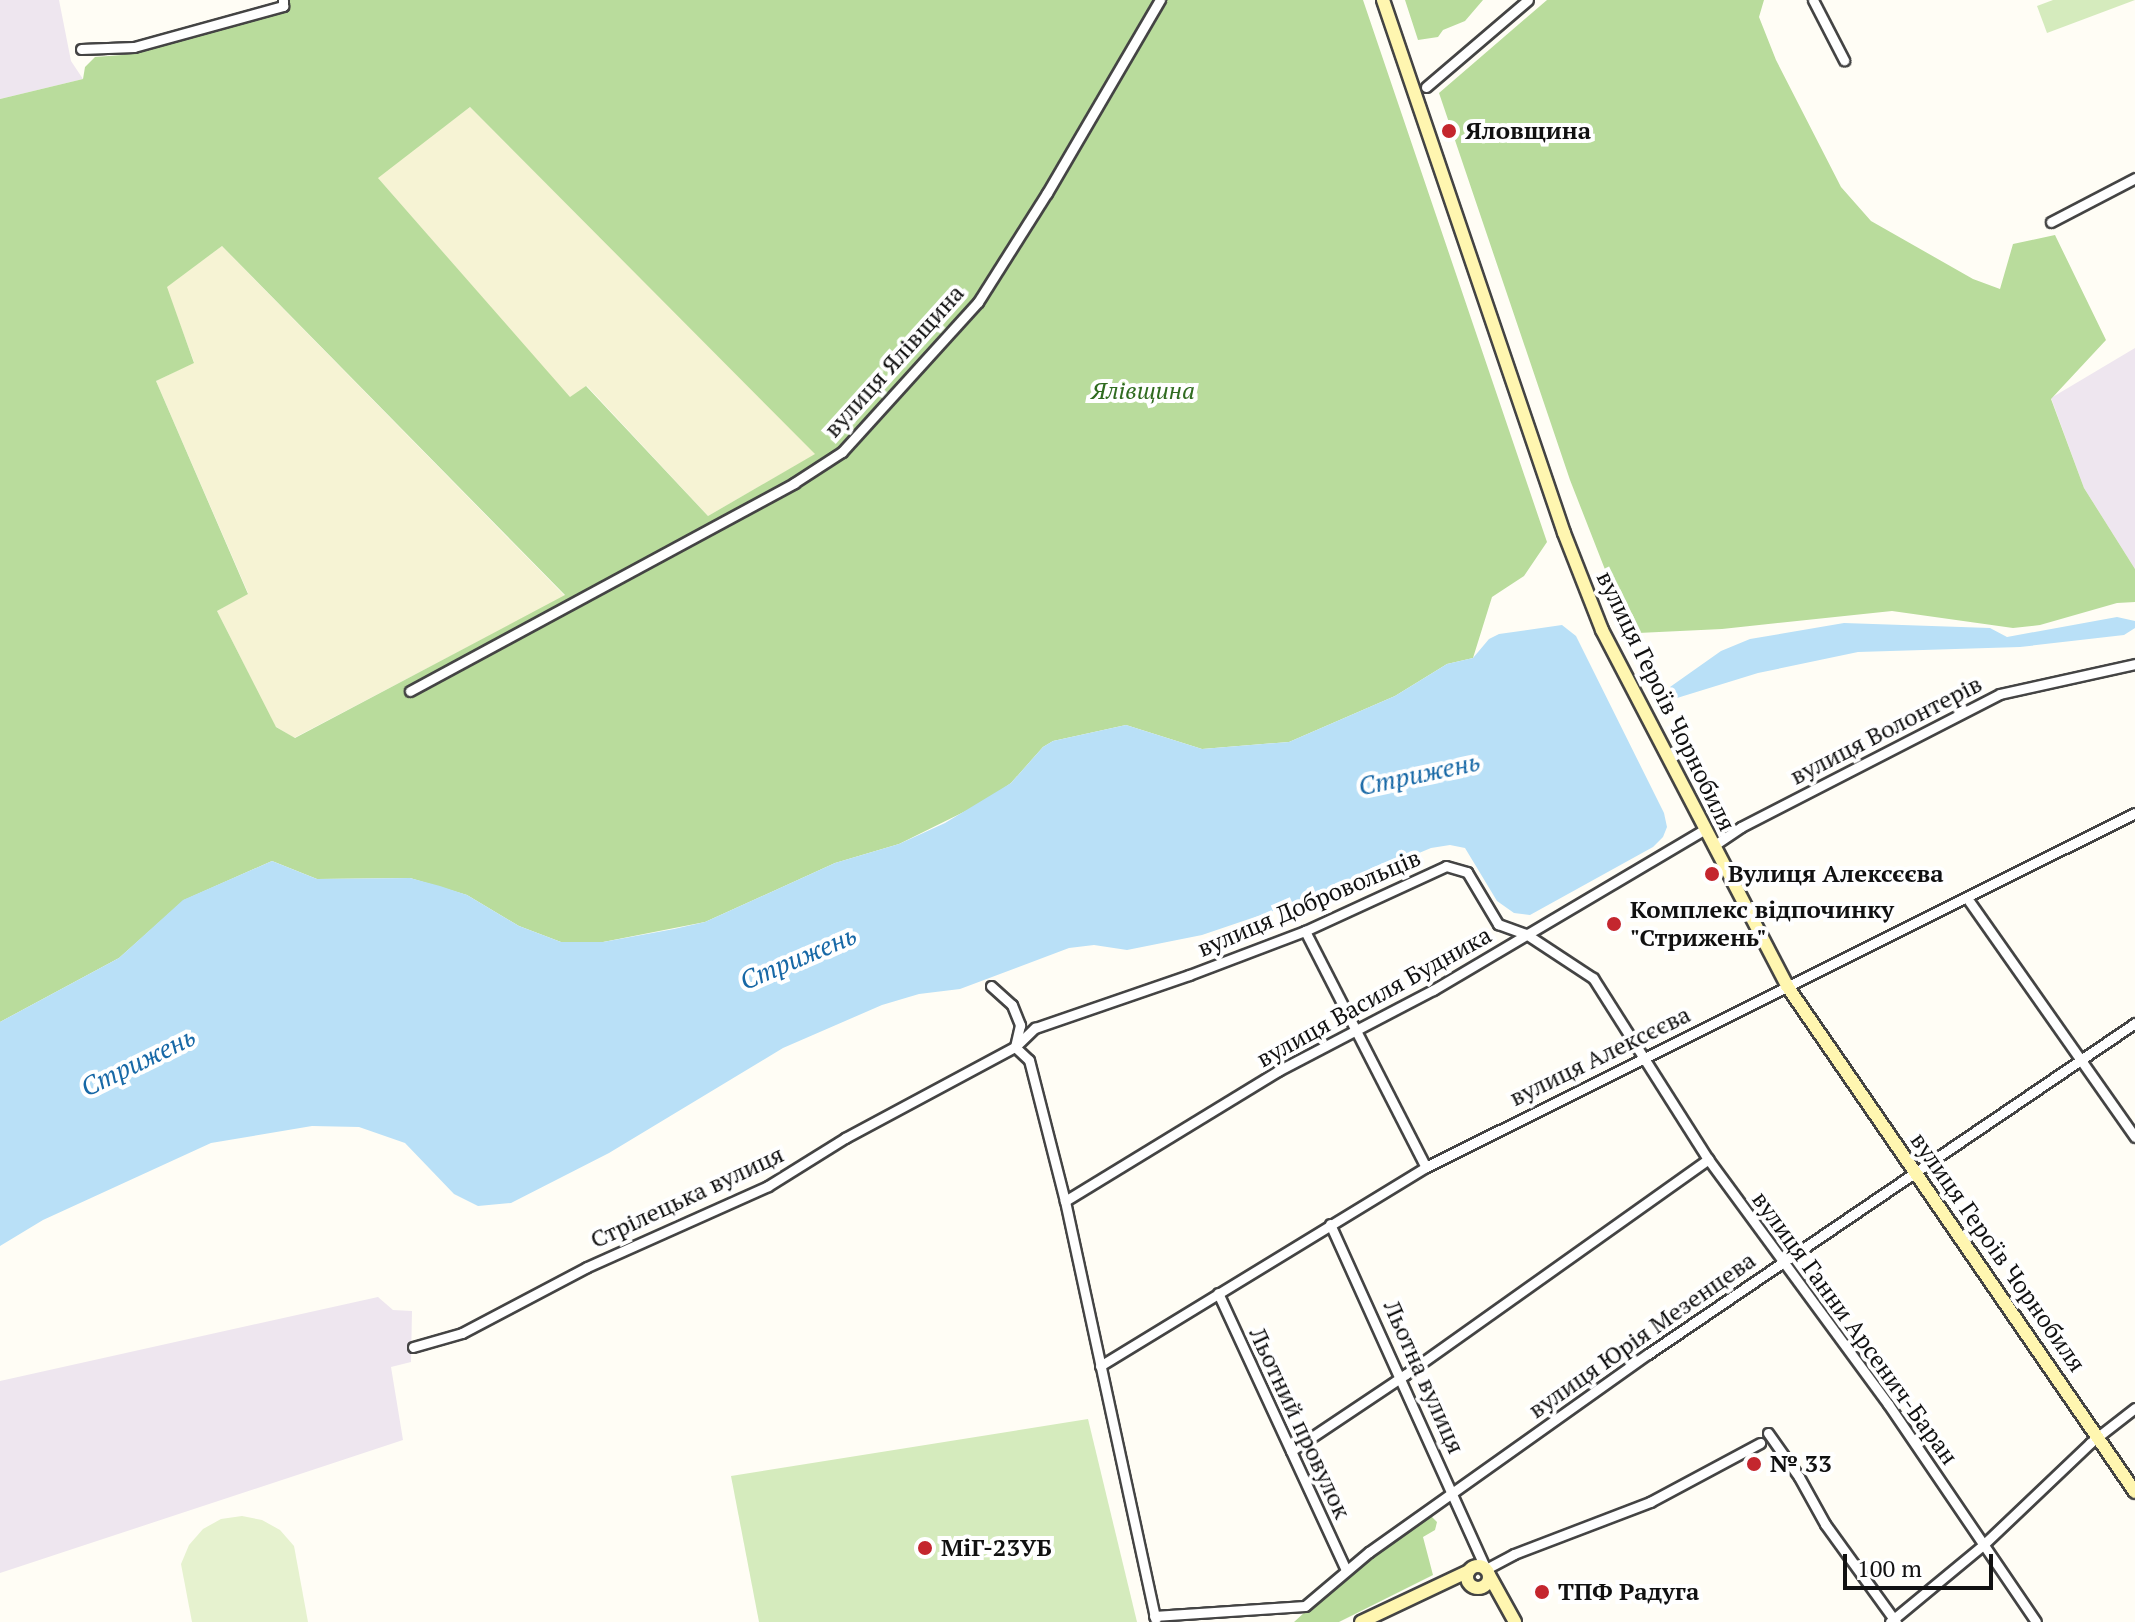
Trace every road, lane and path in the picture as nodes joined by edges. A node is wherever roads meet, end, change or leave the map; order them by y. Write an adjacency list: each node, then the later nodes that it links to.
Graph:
1 (1160, 0): 12 (street, вулиця Ялівщина)
2 (1383, 0): 14 (main road, вулиця Героїв Чорнобиля)
3 (1528, 0): 8 (street)
4 (1813, 0): 7 (street)
5 (283, 3): 6 (street)
6 (81, 49)
7 (1844, 60)
8 (1426, 87)
9 (2135, 178): 10 (street)
10 (2051, 222)
11 (2135, 664): 15 (street, вулиця Волонтерів)
12 (410, 691)
13 (2135, 813): 16 (street, вулиця Алексєєва)
14 (1704, 830): 15 (main road, вулиця Героїв Чорнобиля); 18 (street, вулиця Василя Будника)
15 (1713, 846): 20 (main road, вулиця Героїв Чорнобиля)
16 (1967, 898): 20 (street, вулиця Алексєєва); 25 (street)
17 (1305, 931): 18 (street, вулиця Добровольців); 22 (street); 23 (street, вулиця Добровольців)
18 (1526, 934): 22 (street, вулиця Василя Будника); 24 (street, вулиця Добровольців)
19 (991, 986): 23 (street)
20 (1787, 986): 24 (street, вулиця Алексєєва); 29 (main road, вулиця Героїв Чорнобиля)
21 (2135, 1023): 25 (street, вулиця Юрія Мезенцева)
22 (1355, 1032): 28 (street); 30 (street, вулиця Василя Будника)
23 (1015, 1047): 30 (street); 34 (street, Стрілецька вулиця)
24 (1641, 1058): 27 (street, вулиця Ганни Арсенич-Баран); 28 (street, вулиця Алексєєва)
25 (2080, 1063): 26 (street); 29 (street, вулиця Юрія Мезенцева)
26 (2135, 1137)
27 (1708, 1159): 32 (street, вулиця Ганни Арсенич-Баран); 36 (street)
28 (1426, 1167): 31 (street, вулиця Алексєєва)
29 (1916, 1172): 32 (street, вулиця Юрія Мезенцева); 39 (main road, вулиця Героїв Чорнобиля)
30 (1065, 1201): 35 (street)
31 (1330, 1224): 33 (street, вулиця Алексєєва); 36 (street, Льотна вулиця)
32 (1782, 1261): 43 (street, вулиця Юрія Мезенцева); 44 (street, вулиця Ганни Арсенич-Баран)
33 (1218, 1293): 35 (street, вулиця Алексєєва); 41 (street, Льотний провулок)
34 (413, 1347)
35 (1100, 1366): 52 (street)
36 (1400, 1378): 41 (street); 43 (street, Льотна вулиця)
37 (2135, 1408): 39 (street)
38 (1768, 1433): 53 (street)
39 (2098, 1437): 42 (main road, вулиця Героїв Чорнобиля); 44 (street)
40 (1760, 1443): 48 (street)
41 (1291, 1451): 46 (street, Льотний провулок)
42 (2135, 1492)
43 (1453, 1494): 45 (street, Льотна вулиця); 46 (street, вулиця Юрія Мезенцева)
44 (1983, 1545): 53 (street); 56 (street, вулиця Ганни Арсенич-Баран)
45 (1476, 1548): 47 (street); 48 (street, Льотна вулиця)
46 (1346, 1570): 52 (street, вулиця Юрія Мезенцева)
47 (1470, 1570): 48 (main road); 49 (main road); 50 (main road)
48 (1488, 1572): 50 (main road); 51 (main road, Льотна вулиця)
49 (1452, 1582): 50 (main road, Льотна вулиця); 54 (main road)
50 (1474, 1586): 51 (main road, Льотна вулиця)
51 (1500, 1600): 55 (main road, Льотна вулиця)
52 (1155, 1619)
53 (1893, 1621)
54 (1361, 1622)
55 (1515, 1622)
56 (2036, 1622)

